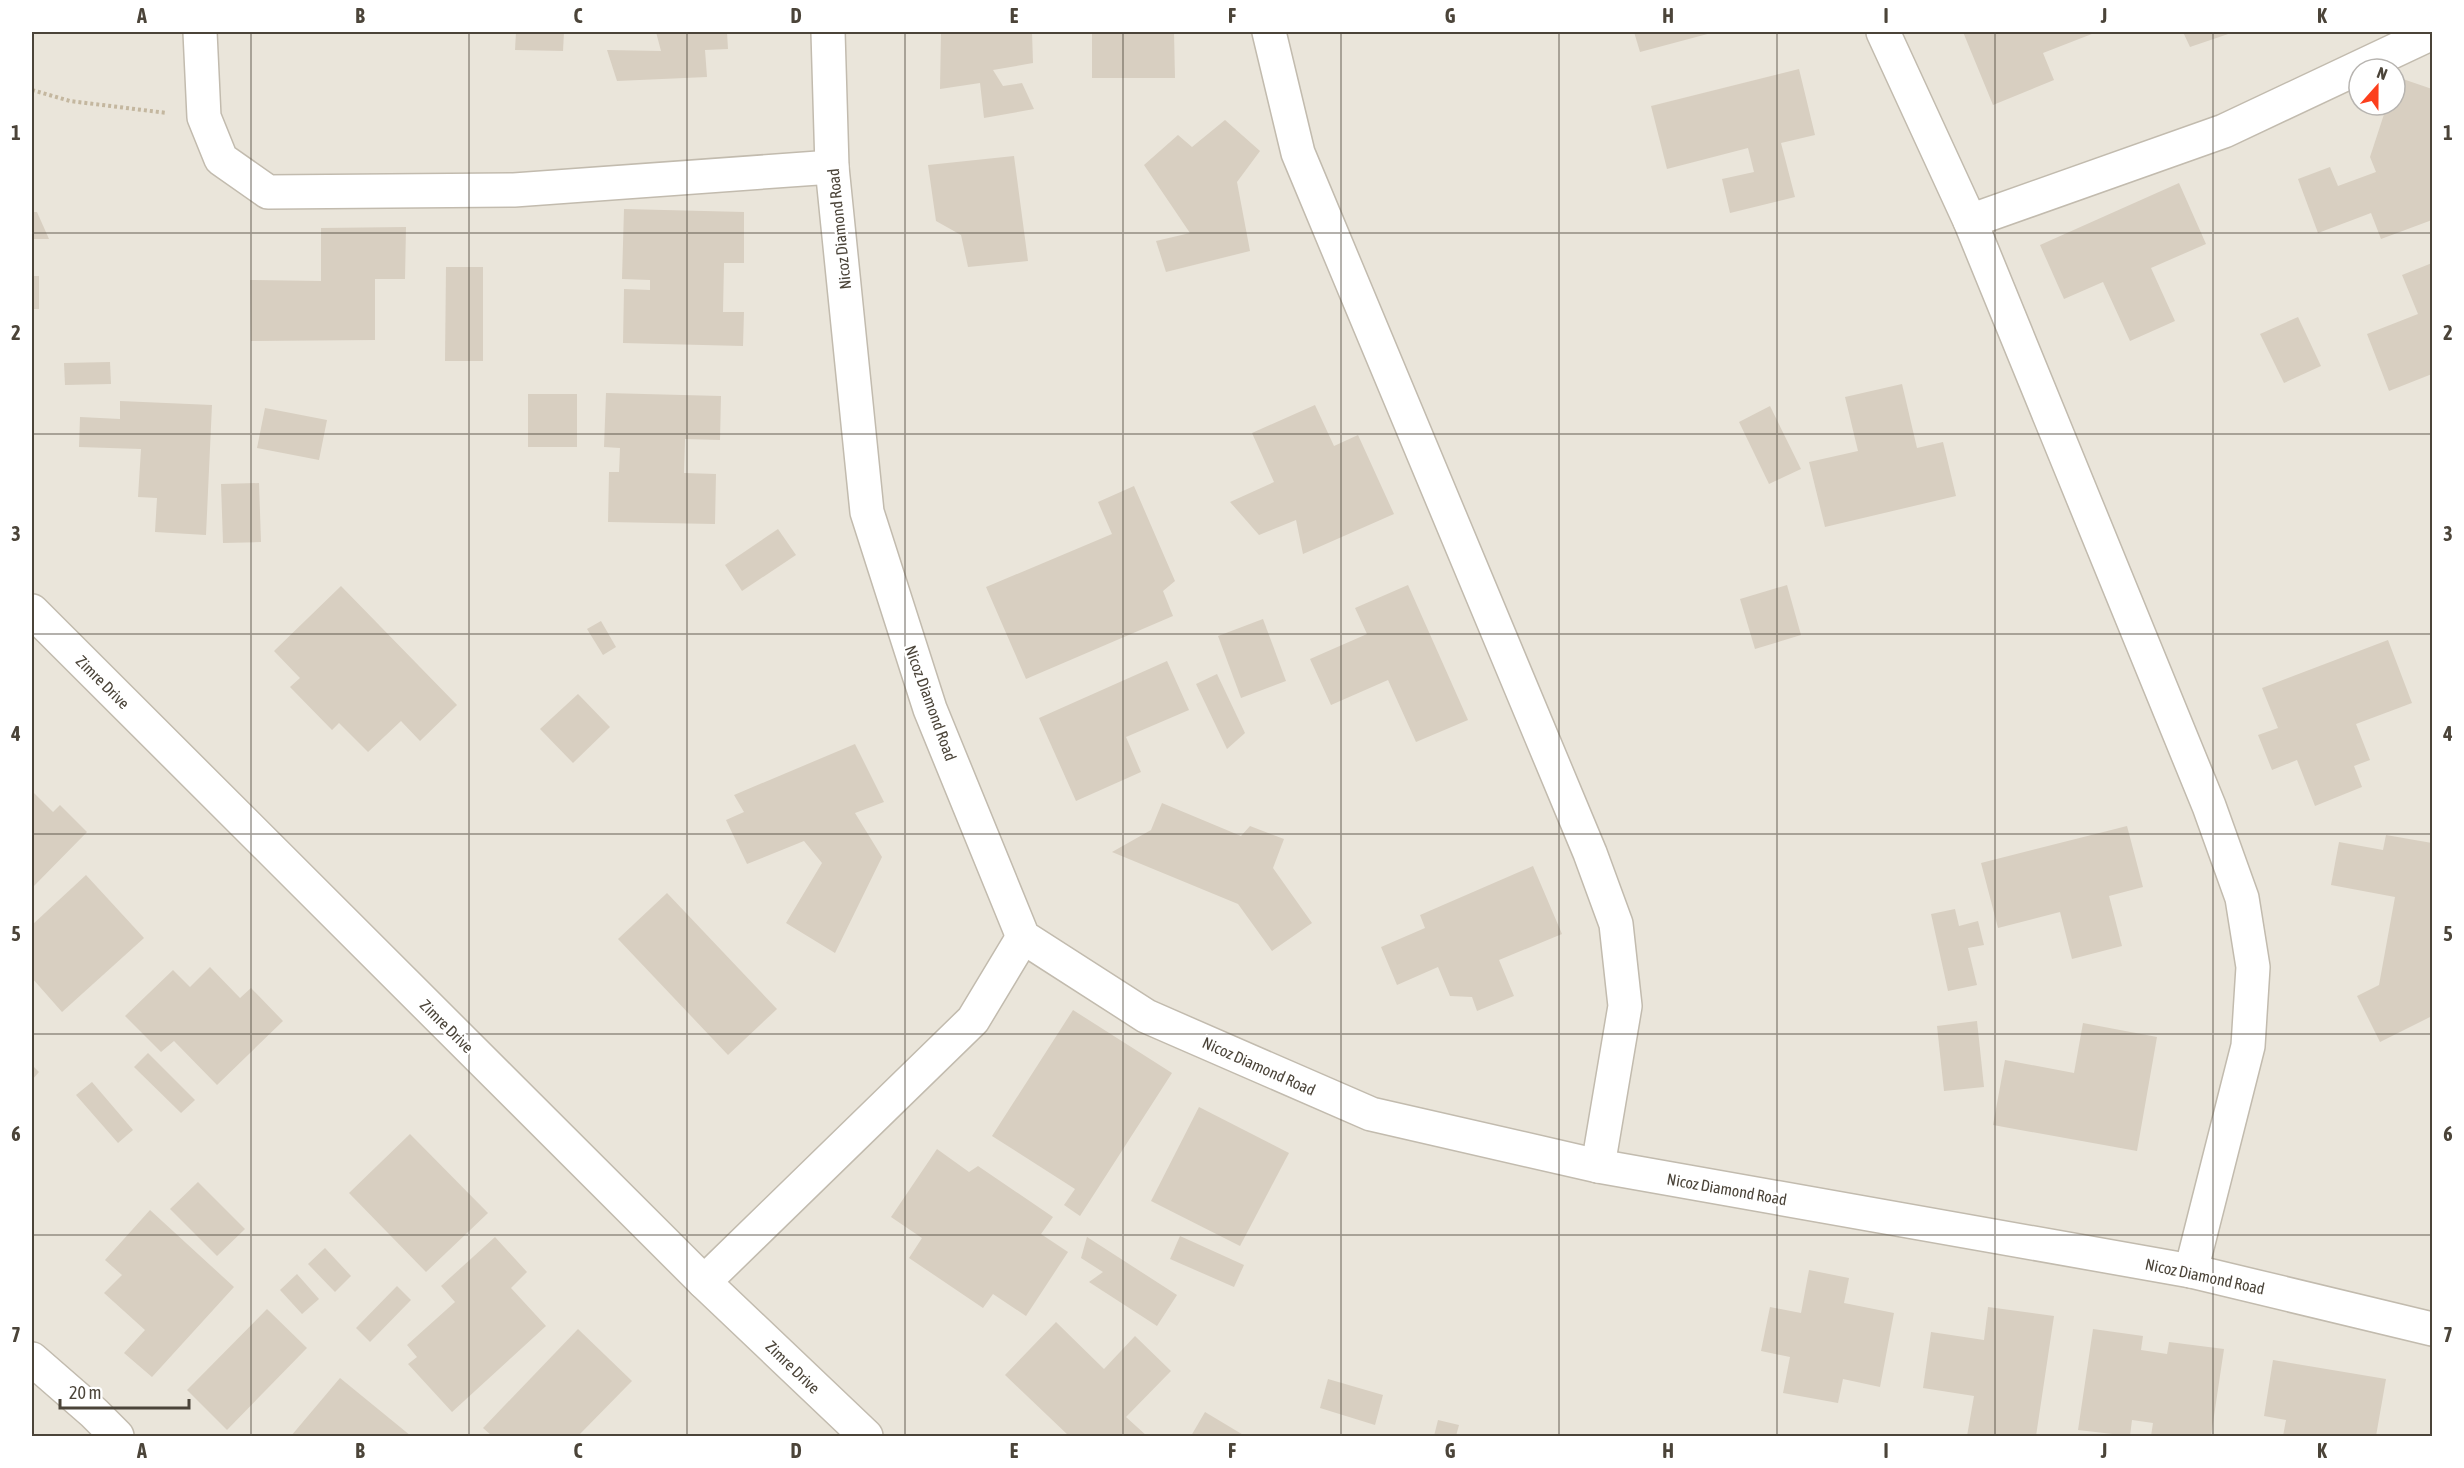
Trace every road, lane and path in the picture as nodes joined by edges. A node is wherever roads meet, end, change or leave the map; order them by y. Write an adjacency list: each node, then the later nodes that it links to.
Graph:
1 (200, 32): 7 (street)
2 (828, 32): 8 (street, Nicoz Diamond Road)
3 (1269, 32): 12 (street)
4 (1883, 32): 9 (street)
5 (2433, 33): 9 (street)
6 (32, 90): 7 (path)
7 (204, 117): 8 (street)
8 (832, 167): 11 (street, Nicoz Diamond Road)
9 (1970, 221): 13 (street)
10 (32, 611): 14 (street, Zimre Drive)
11 (1023, 937): 12 (street, Nicoz Diamond Road); 14 (street)
12 (1598, 1166): 13 (street, Nicoz Diamond Road)
13 (2191, 1271): 15 (street, Nicoz Diamond Road)
14 (704, 1282): 18 (street, Zimre Drive)
15 (2433, 1329)
16 (32, 1359): 17 (street)
17 (117, 1437)
18 (866, 1437)

